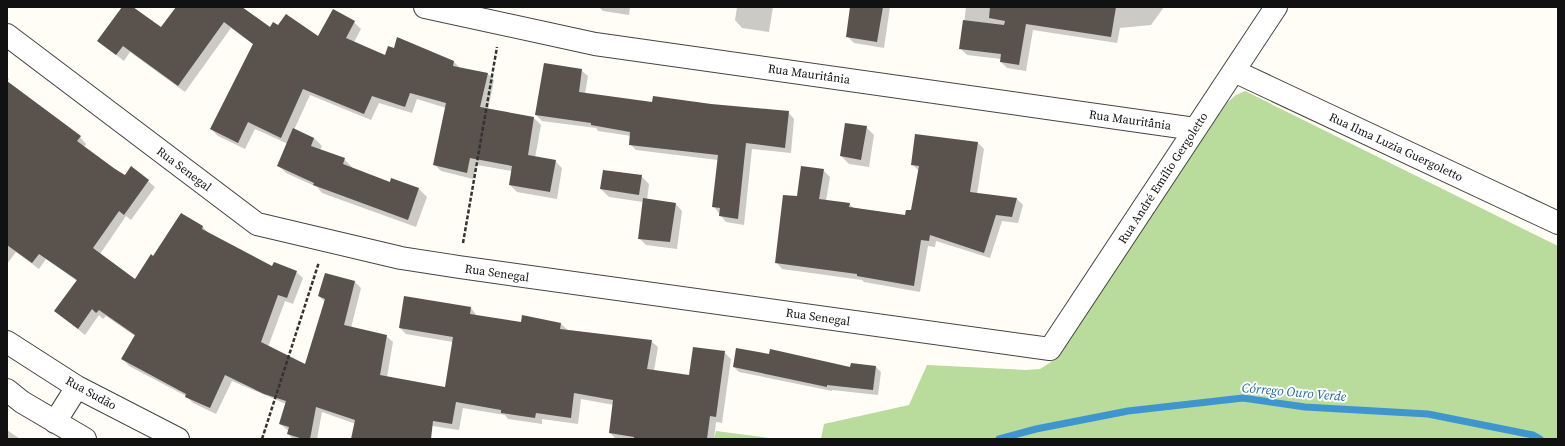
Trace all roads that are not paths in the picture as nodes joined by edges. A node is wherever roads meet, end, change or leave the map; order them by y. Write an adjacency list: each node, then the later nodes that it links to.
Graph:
1 (425, 7): 5 (street, Rua Mauritânia)
2 (1276, 7): 4 (street, Rua André Emílio Gergoletto)
3 (7, 35): 8 (street, Rua Senegal)
4 (1234, 71): 5 (street, Rua André Emílio Gergoletto); 6 (street, Rua Ilma Luzia Guergoletto)
5 (1195, 129): 8 (street, Rua André Emílio Gergoletto)
6 (1558, 223)
7 (7, 342): 9 (street, Rua Sudão)
8 (1050, 349)
9 (78, 387): 11 (street); 13 (street, Rua Sudão)
10 (7, 390): 11 (street)
11 (55, 422): 12 (street)
12 (85, 439)
13 (178, 439)

